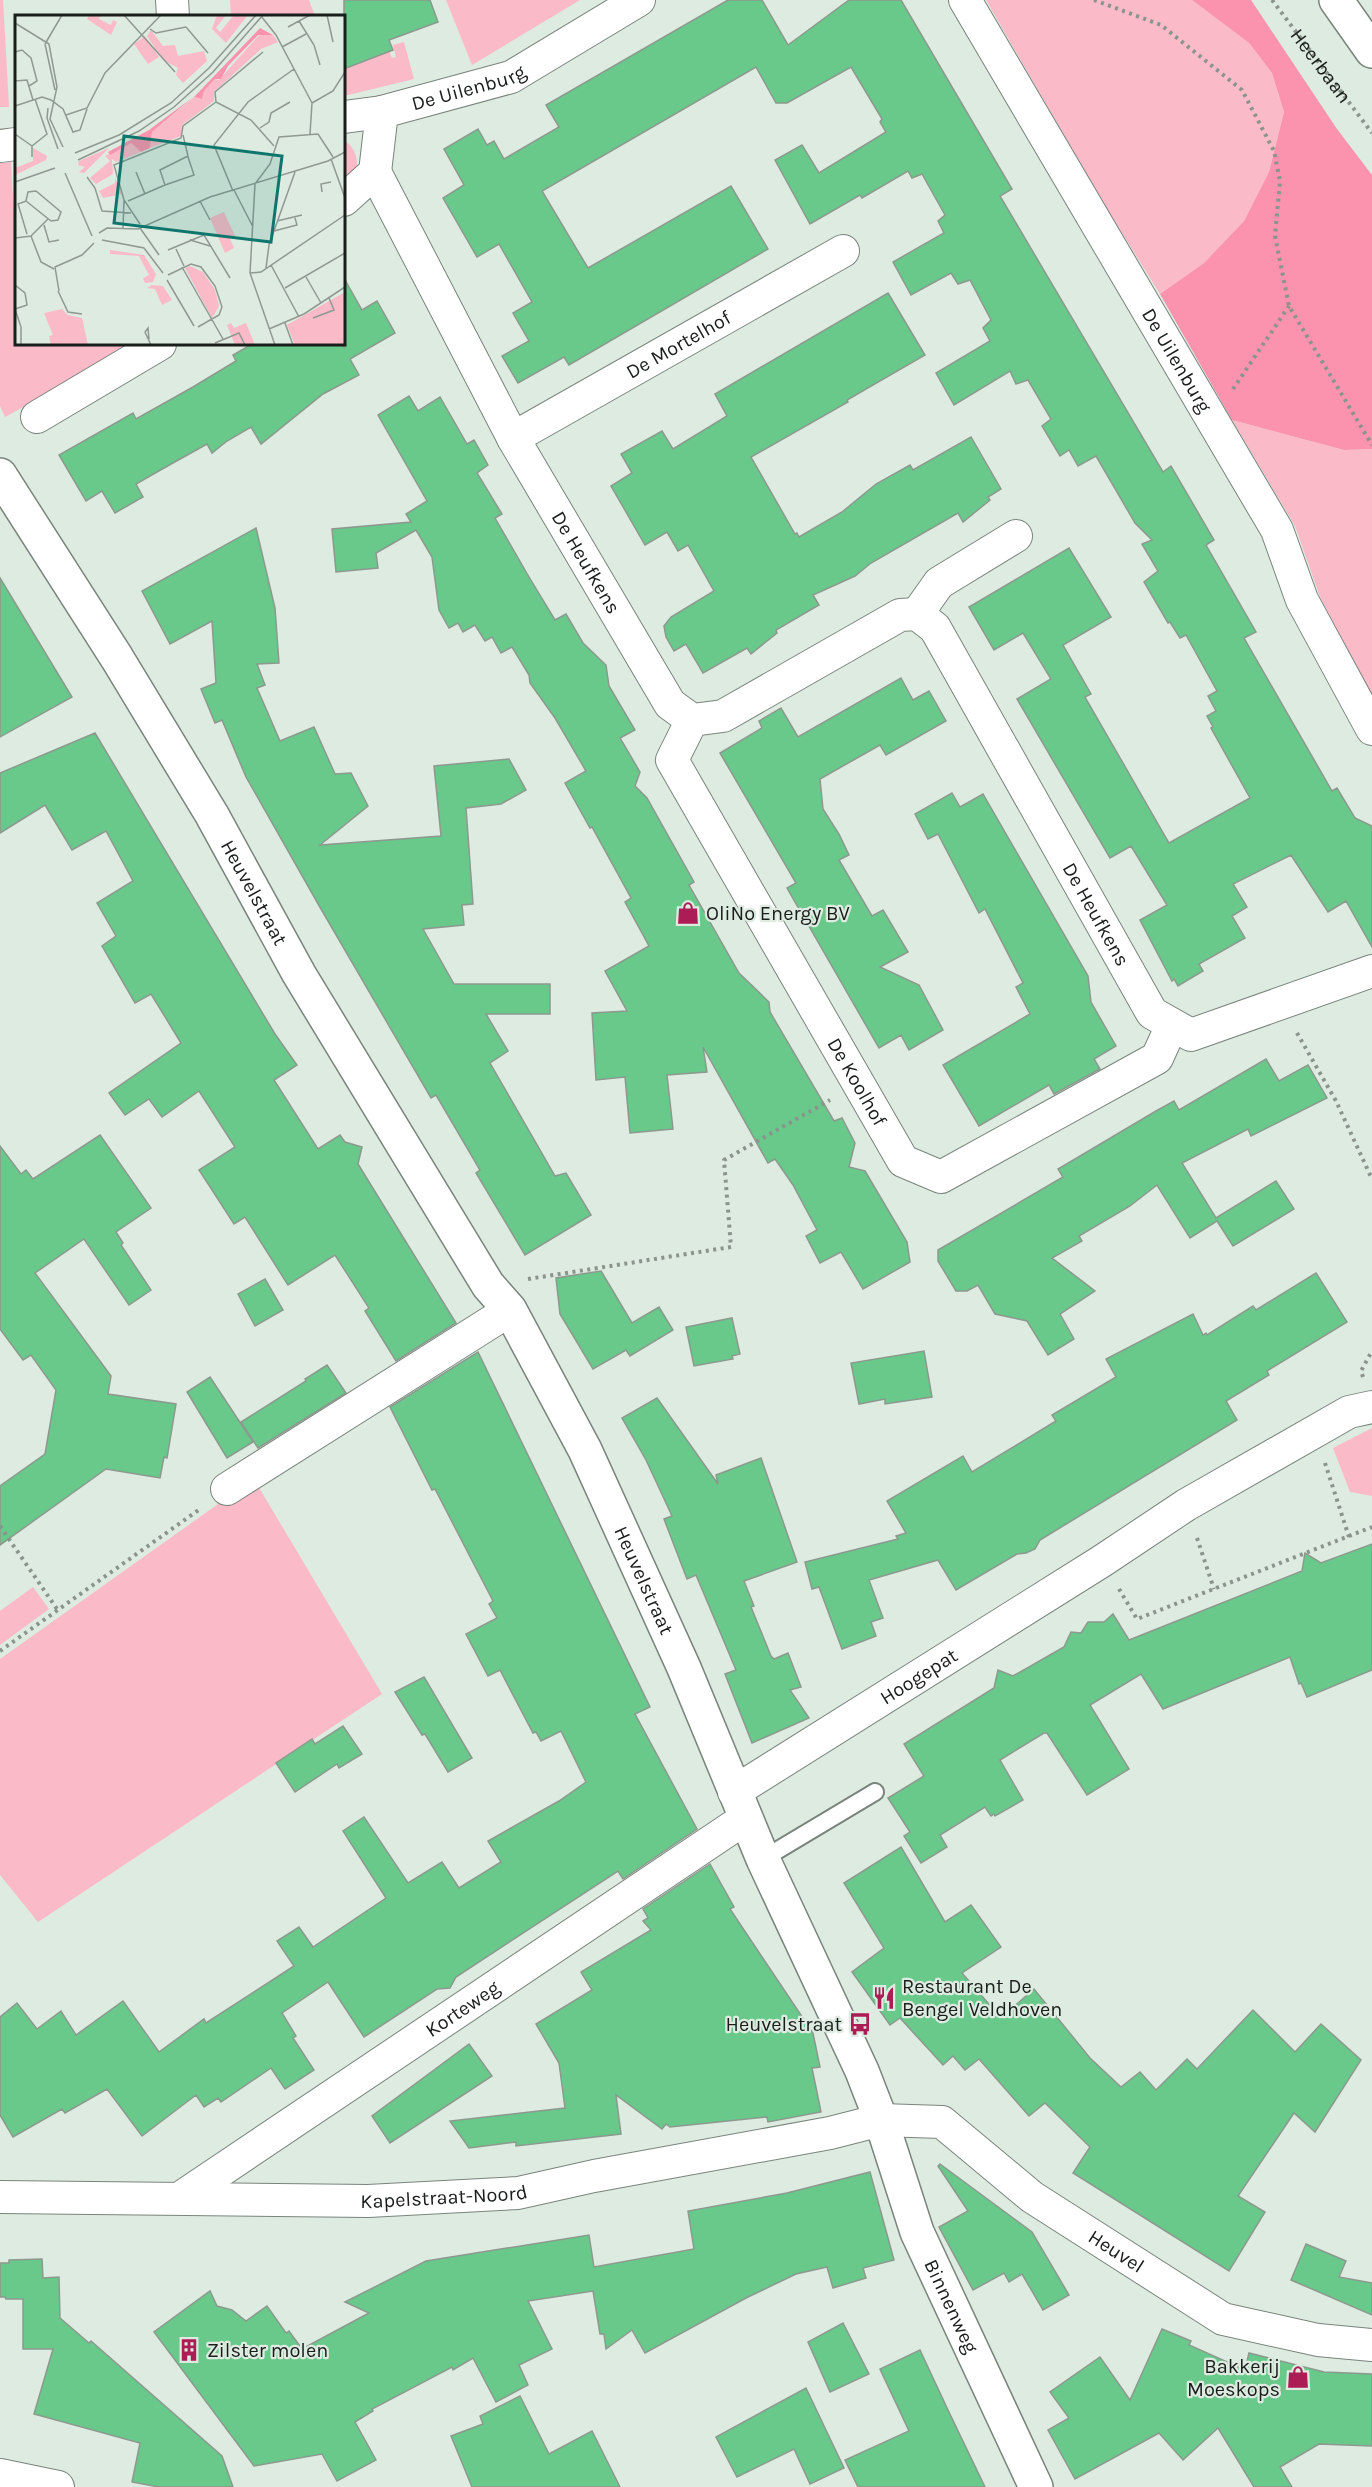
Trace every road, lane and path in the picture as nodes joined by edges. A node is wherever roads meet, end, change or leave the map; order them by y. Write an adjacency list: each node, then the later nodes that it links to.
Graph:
1 (172, 0): 7 (street)
2 (639, 0): 9 (street, De Uilenburg)
3 (965, 0): 20 (street, De Uilenburg)
4 (1094, 0): 17 (path)
5 (1272, 0): 11 (path, Heerbaan)
6 (1336, 0): 8 (street)
7 (173, 15)
8 (1372, 51)
9 (382, 112): 10 (street, De Uilenburg); 14 (street)
10 (345, 117)
11 (1372, 133)
12 (15, 144): 13 (street)
13 (0, 146)
14 (375, 172): 15 (street); 21 (street, De Heufkens)
15 (345, 199)
16 (843, 251): 21 (street, De Mortelhof)
17 (1289, 306): 20 (path); 22 (path)
18 (158, 345): 19 (street)
19 (37, 417)
20 (1212, 420): 27 (street, De Uilenburg)
21 (513, 438): 26 (street, De Heufkens)
22 (1372, 445)
23 (0, 475): 33 (street, Heuvelstraat)
24 (1016, 536): 25 (street)
25 (917, 614): 26 (street); 30 (street, De Heufkens)
26 (692, 720): 31 (street, De Koolhof)
27 (1372, 729)
28 (1372, 971): 29 (street, De Heufkens)
29 (1280, 1004): 30 (street, De Heufkens); 32 (path)
30 (1173, 1026): 31 (street, De Koolhof)
31 (858, 1084): 33 (path)
32 (1372, 1179)
33 (488, 1285): 34 (street, Heuvelstraat)
34 (510, 1310): 37 (street); 47 (street, Heuvelstraat)
35 (1372, 1407): 36 (street, Hoogepat)
36 (1315, 1430): 38 (street, Hoogepat); 41 (path)
37 (227, 1489): 44 (path)
38 (1186, 1505): 42 (street, Hoogepat); 43 (path)
39 (0, 1526): 44 (path)
40 (1372, 1527): 41 (path)
41 (1348, 1536): 43 (path)
42 (1102, 1561): 43 (path); 47 (street, Hoogepat)
43 (1214, 1589)
44 (57, 1609): 45 (path)
45 (0, 1651)
46 (875, 1792): 48 (lane)
47 (740, 1805): 48 (street, Heuvelstraat); 51 (street, Korteweg)
48 (763, 1859): 49 (street, Heuvelstraat)
49 (881, 2120): 51 (street, Kapelstraat-Noord); 52 (street, Heuvel); 55 (street, Binnenweg)
50 (0, 2198): 51 (street, Kapelstraat-Noord)
51 (180, 2198)
52 (1372, 2345)
53 (0, 2475): 54 (street)
54 (57, 2487)
55 (1036, 2487)

